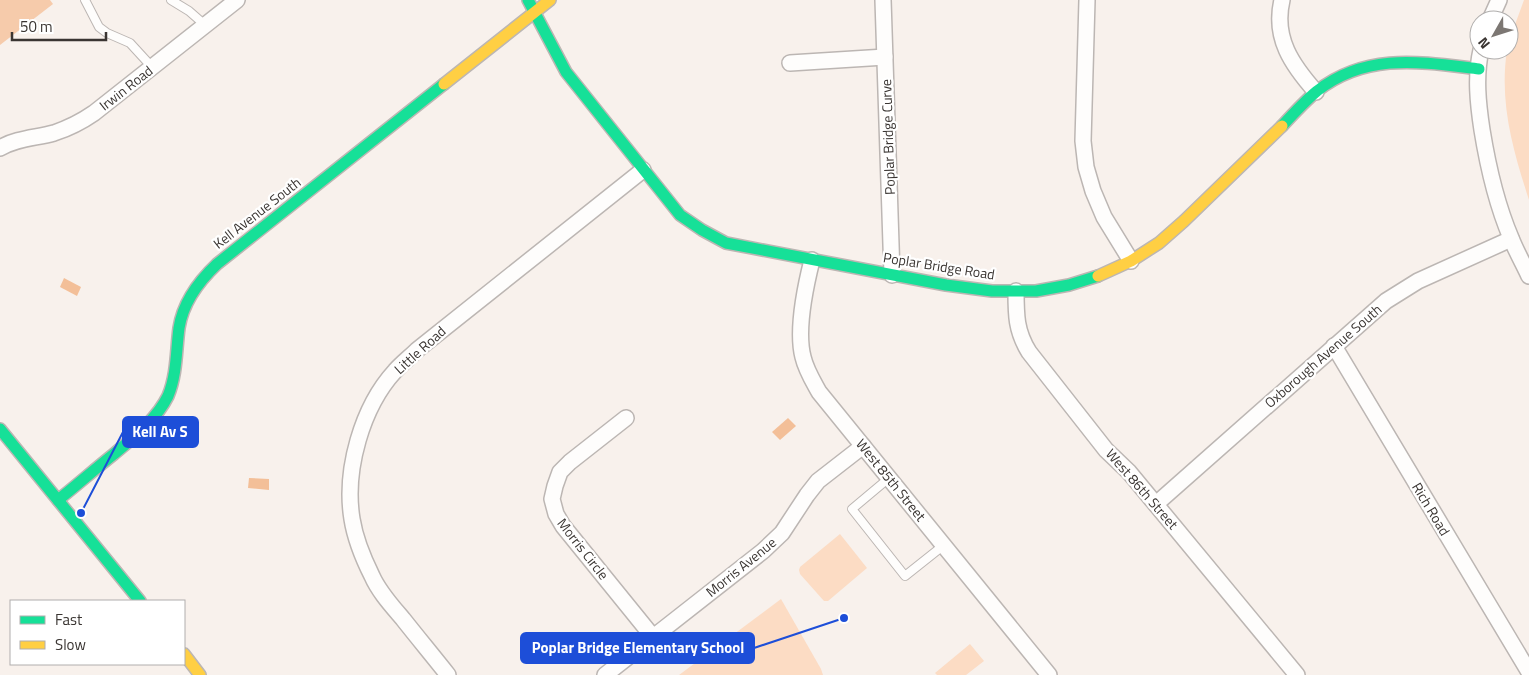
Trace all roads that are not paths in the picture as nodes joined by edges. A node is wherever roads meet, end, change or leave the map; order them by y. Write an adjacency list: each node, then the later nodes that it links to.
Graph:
1 (171, 0): 10 (lane)
2 (237, 0): 10 (street, Irwin Road)
3 (528, 0): 9 (street, Poplar Bridge Road)
4 (550, 0): 9 (street, Kell Avenue South)
5 (883, 0): 11 (street, Poplar Bridge Curve)
6 (1087, 0): 21 (street)
7 (1282, 0): 16 (street)
8 (86, 1): 14 (lane)
9 (534, 12): 18 (street, Poplar Bridge Road); 30 (street, Kell Avenue South)
10 (205, 25): 14 (street, Irwin Road)
11 (885, 57): 13 (street); 22 (street, Poplar Bridge Curve)
12 (1480, 60): 15 (street)
13 (790, 62)
14 (152, 67): 17 (street, Irwin Road)
15 (1479, 69): 16 (street, Poplar Bridge Road); 19 (street)
16 (1316, 92): 21 (street, Poplar Bridge Road)
17 (0, 148)
18 (643, 170): 20 (street, Poplar Bridge Road); 38 (street, Little Road)
19 (1511, 239): 23 (street); 25 (street, Oxborough Avenue South)
20 (812, 260): 22 (street, Poplar Bridge Road); 28 (street, West 85th Street)
21 (1130, 261): 24 (street, Poplar Bridge Road)
22 (892, 275): 24 (street, Poplar Bridge Road)
23 (1529, 276)
24 (1016, 291): 31 (street, West 86th Street)
25 (1334, 346): 31 (street, Oxborough Avenue South); 36 (street, Rich Road)
26 (626, 418): 34 (street, Morris Circle)
27 (0, 429): 30 (street)
28 (863, 446): 29 (street, West 85th Street); 34 (street, Morris Avenue)
29 (889, 478): 32 (street, West 85th Street); 32 (lane)
30 (58, 500): 33 (street)
31 (1156, 504): 41 (street, West 86th Street)
32 (944, 545): 40 (street, West 85th Street)
33 (139, 600)
34 (653, 637): 39 (street, Morris Avenue)
35 (185, 655): 37 (street)
36 (1529, 672)
37 (200, 675)
38 (448, 675)
39 (605, 675)
40 (1049, 675)
41 (1297, 675)

